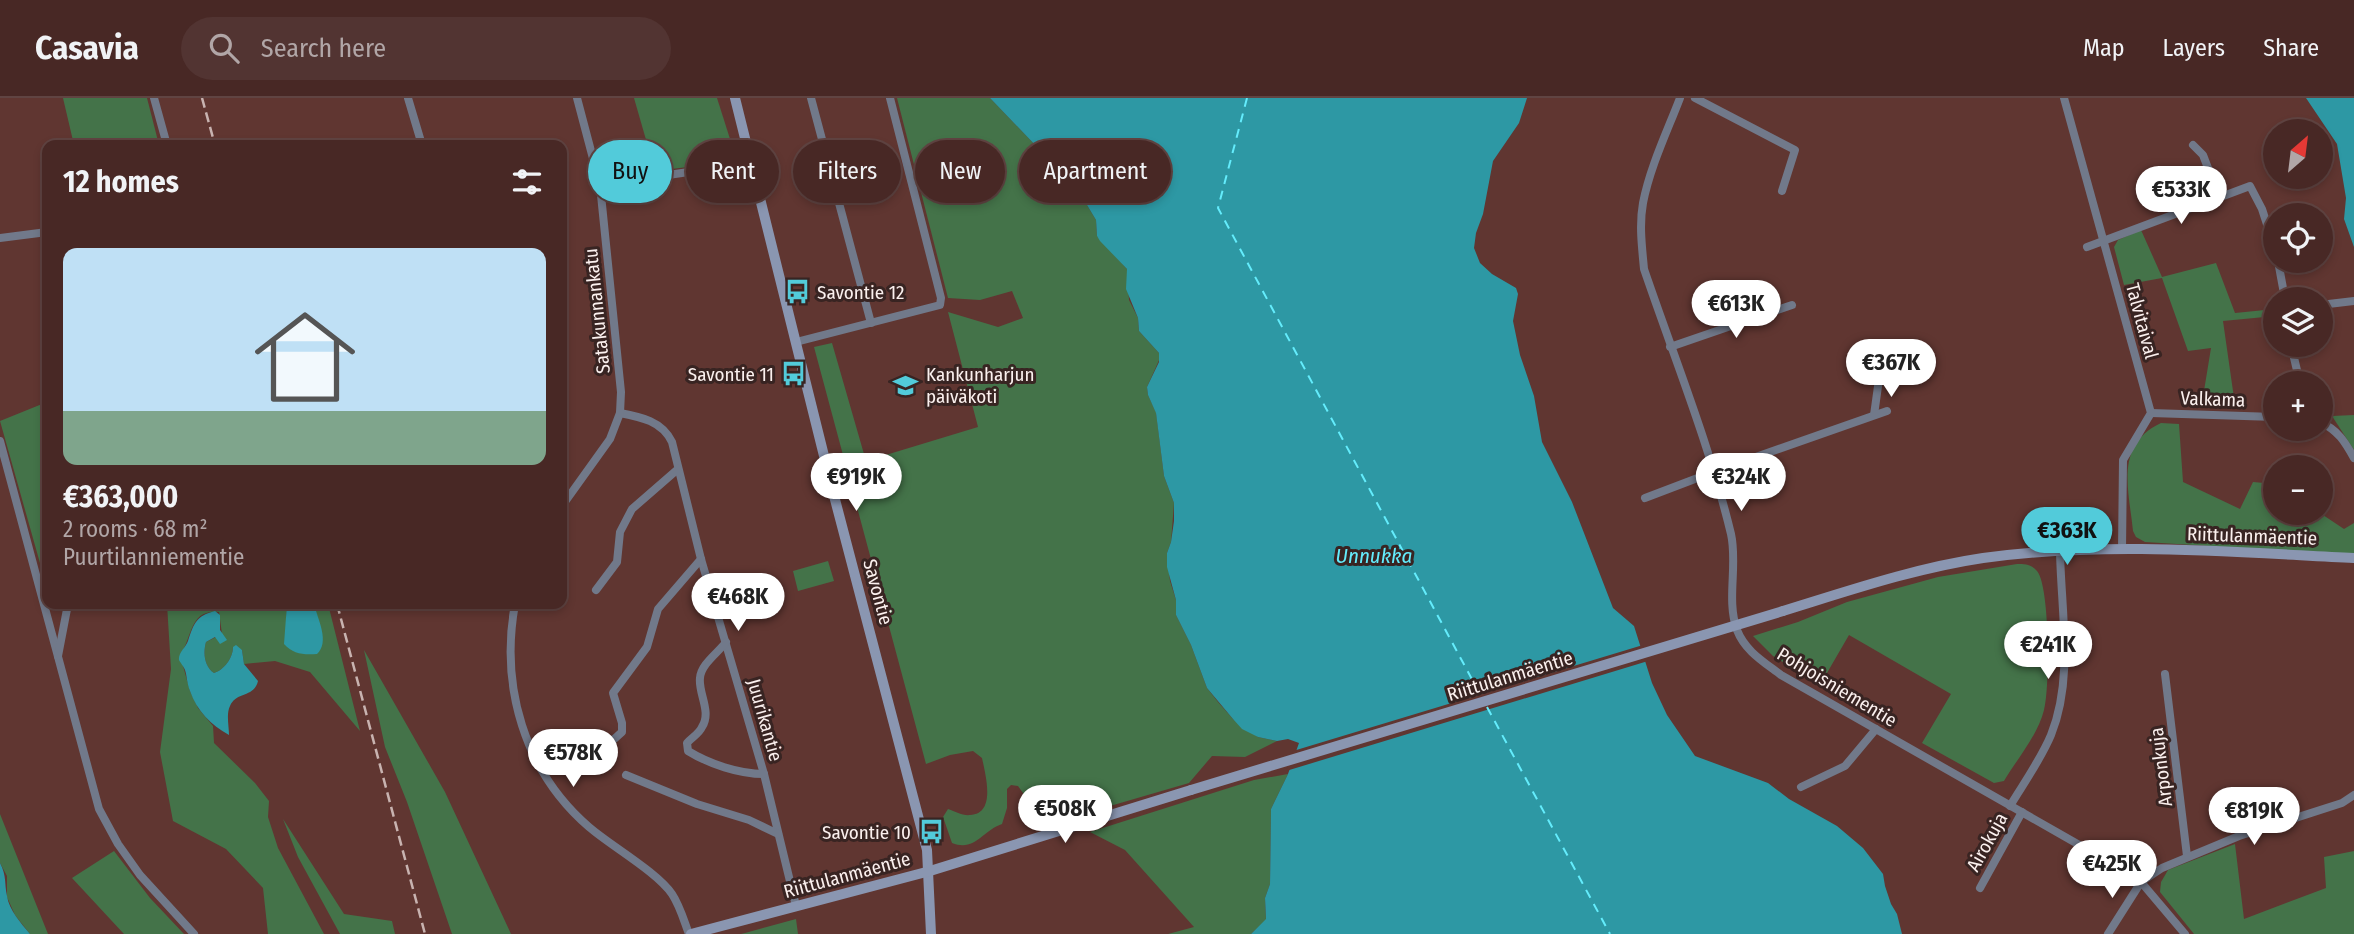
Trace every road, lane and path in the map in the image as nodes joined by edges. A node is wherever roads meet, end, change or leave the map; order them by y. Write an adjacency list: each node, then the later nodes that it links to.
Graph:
1 (155, 98): 10 (street)
2 (408, 98): 11 (street)
3 (577, 98): 12 (street, Satakunnankatu)
4 (735, 98): 13 (street, Savontie)
5 (811, 98): 27 (street)
6 (890, 98): 27 (street)
7 (1680, 98): 29 (street, Pohjoisniementie)
8 (1695, 98): 15 (street)
9 (2064, 98): 22 (street, Talvitaival)
10 (166, 140)
11 (421, 140)
12 (588, 140)
13 (745, 140)
14 (2193, 145): 16 (street)
15 (1782, 191)
16 (2219, 197): 19 (street); 22 (street)
17 (602, 203): 32 (street, Satakunnankatu)
18 (760, 203): 28 (street, Savontie)
19 (2263, 212)
20 (42, 233): 21 (street)
21 (0, 238)
22 (2104, 240): 23 (street); 33 (street, Talvitaival)
23 (2087, 247)
24 (2354, 301): 25 (street)
25 (2333, 303)
26 (1792, 305): 29 (street)
27 (871, 323): 28 (street)
28 (796, 342): 65 (street, Savontie)
29 (1670, 347): 40 (street, Pohjoisniementie)
30 (1879, 379): 34 (street)
31 (1887, 411): 34 (street)
32 (620, 413): 39 (street, Juurikantie); 42 (street, Satakunnankatu)
33 (2151, 413): 35 (street, Valkama); 43 (street)
34 (1874, 415): 40 (street)
35 (2263, 416)
36 (2333, 429): 38 (street)
37 (0, 442): 48 (street)
38 (2354, 458)
39 (678, 469): 46 (street, Juurikantie); 47 (street)
40 (1716, 471): 41 (street); 55 (street, Pohjoisniementie)
41 (1645, 498)
42 (567, 499)
43 (2122, 550): 44 (street, Riittulanmäentie); 45 (street, Riittulanmäentie)
44 (2060, 551): 61 (street); 65 (street, Riittulanmäentie, bridge)
45 (2354, 558)
46 (701, 559): 52 (street, Juurikantie); 56 (street)
47 (596, 590)
48 (42, 599)
49 (45, 609): 53 (street)
50 (67, 609): 53 (street)
51 (514, 609): 70 (street)
52 (726, 642): 57 (street, Juurikantie); 57 (street)
53 (58, 659): 69 (street)
54 (2165, 674): 64 (street, Arponkuja)
55 (1876, 729): 59 (street); 61 (street, Pohjoisniementie)
56 (602, 750)
57 (764, 774): 63 (street, Juurikantie)
58 (626, 775): 63 (street)
59 (1801, 787)
60 (2354, 795): 64 (street)
61 (2010, 806): 62 (street, Pohjoisniementie)
62 (2022, 812): 66 (street, Pohjoisniementie); 67 (street, Airokuja)
63 (778, 834): 68 (street, Juurikantie)
64 (2187, 856): 66 (street)
65 (930, 871): 68 (street, Riittulanmäentie); 71 (street, Savontie)
66 (2141, 882): 72 (street); 73 (street, Pohjoisniementie)
67 (1980, 888)
68 (796, 906): 70 (street, Riittulanmäentie)
69 (194, 934)
70 (690, 934)
71 (930, 934)
72 (2108, 934)
73 (2185, 934)

